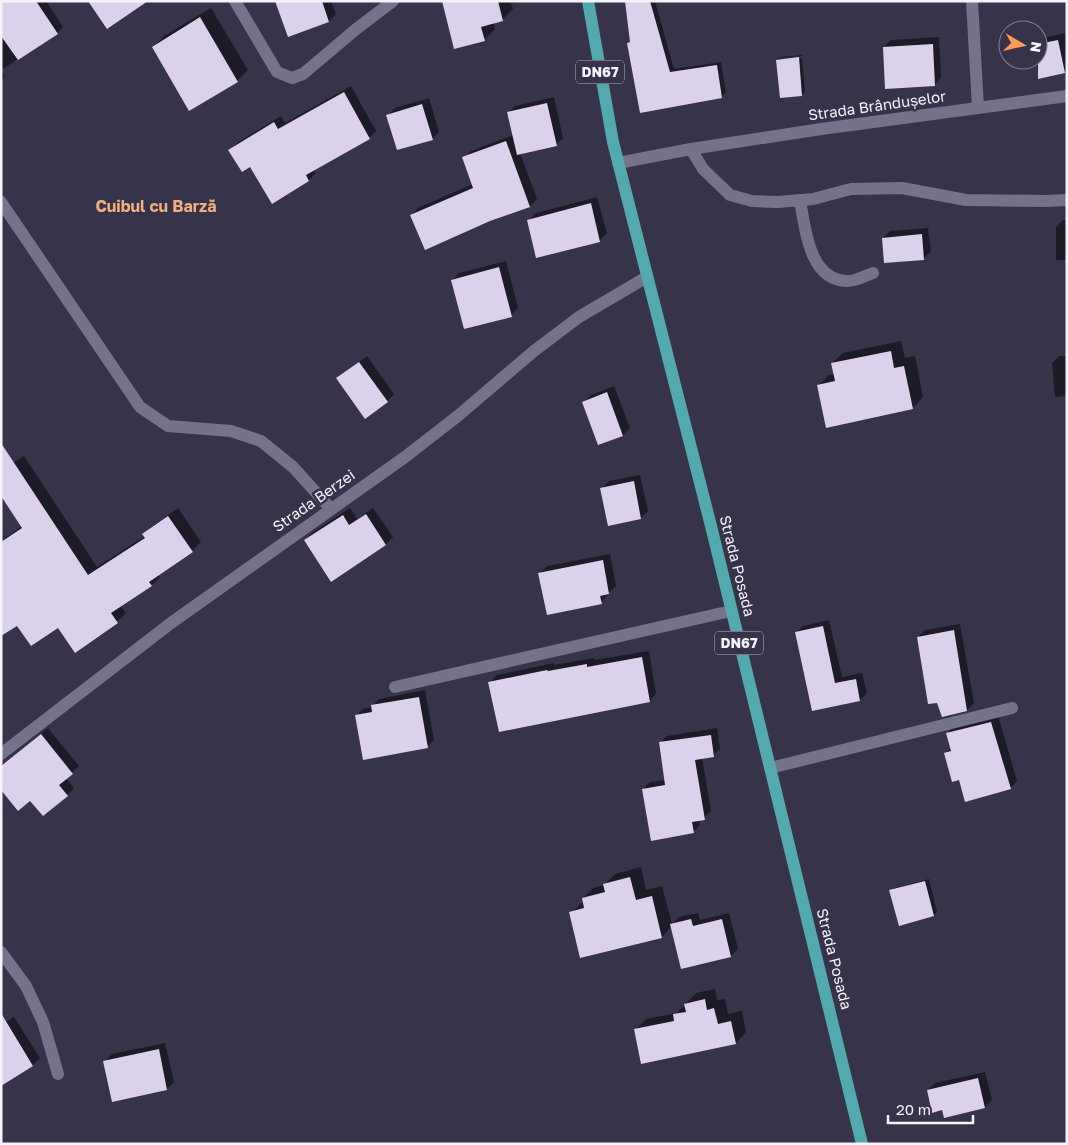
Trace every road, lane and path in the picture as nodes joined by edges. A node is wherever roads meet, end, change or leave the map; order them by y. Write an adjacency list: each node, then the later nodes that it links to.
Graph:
1 (235, 1): 2 (street)
2 (392, 1)
3 (588, 1): 8 (main road, Strada Posada / DN67)
4 (972, 1): 6 (street)
5 (1067, 96): 6 (street, Strada Brândușelor)
6 (978, 108): 7 (street, Strada Brândușelor)
7 (691, 149): 8 (street, Strada Brândușelor); 9 (street)
8 (618, 163): 13 (main road, Strada Posada / DN67)
9 (800, 200): 10 (street); 12 (street)
10 (1067, 200)
11 (1, 202): 14 (street)
12 (873, 274)
13 (647, 276): 14 (street, Strada Berzei); 15 (main road, Strada Posada / DN67)
14 (331, 509): 18 (street, Strada Berzei)
15 (731, 611): 16 (street); 19 (main road, Strada Posada / DN67)
16 (395, 687)
17 (1012, 708): 19 (street)
18 (1, 754)
19 (770, 768): 22 (main road, Strada Posada / DN67)
20 (1, 952): 21 (street)
21 (58, 1074)
22 (862, 1144)

